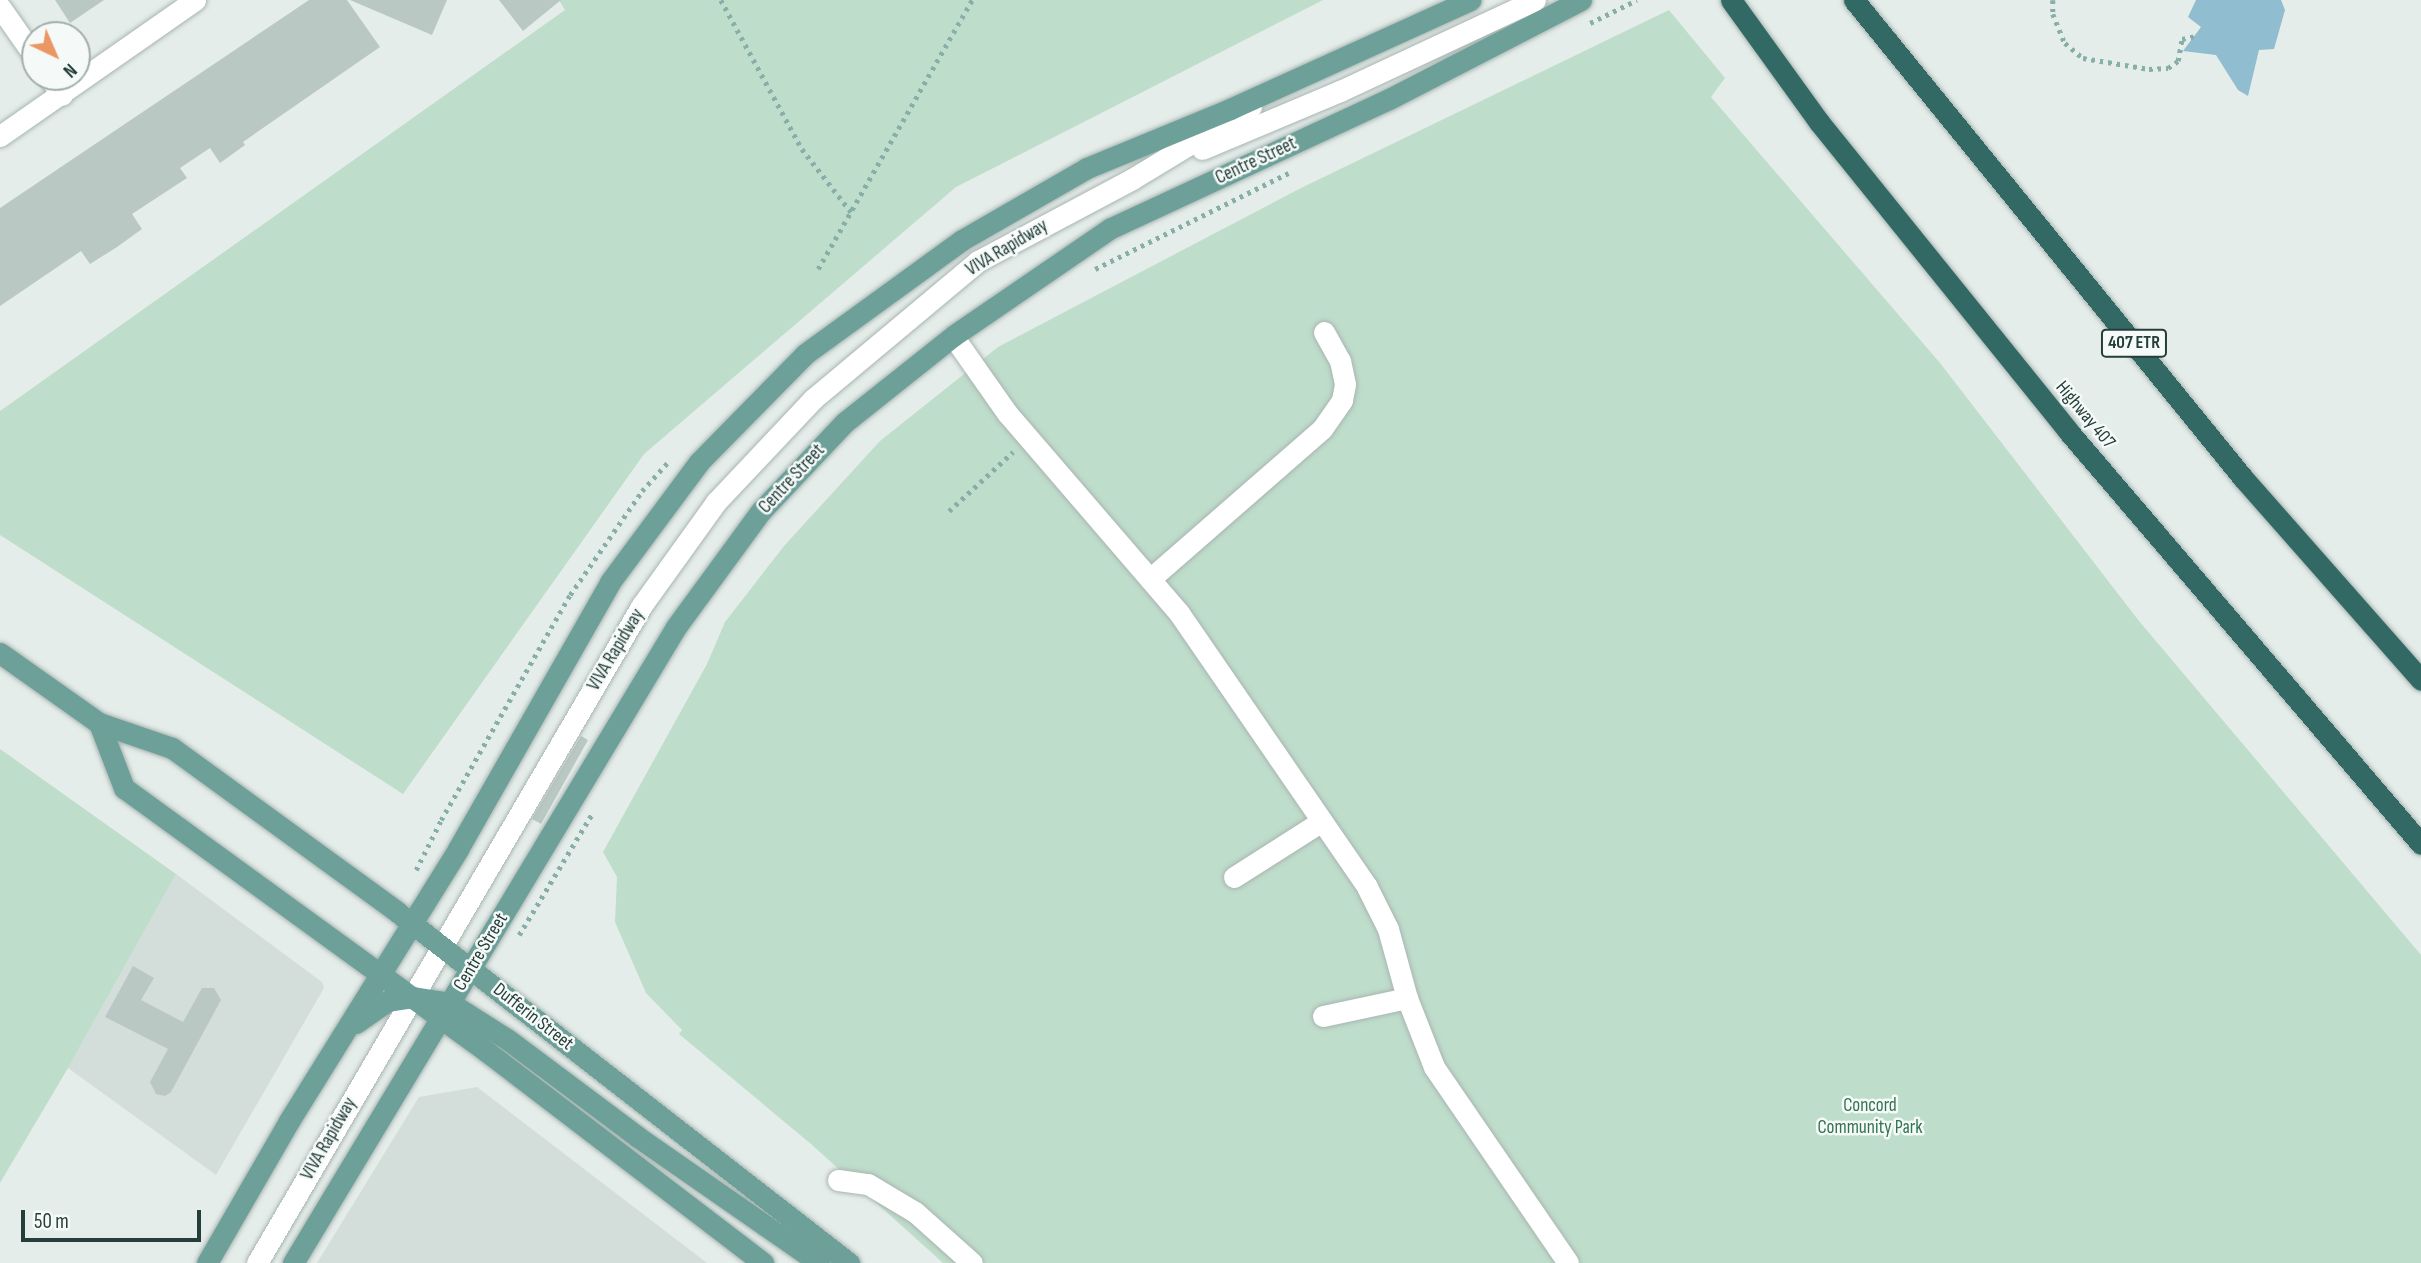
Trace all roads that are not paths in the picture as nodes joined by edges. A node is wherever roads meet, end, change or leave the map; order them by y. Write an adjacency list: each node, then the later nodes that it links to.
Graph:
1 (195, 0): 11 (street)
2 (1470, 0): 9 (main road)
3 (1535, 0): 13 (street, VIVA Rapidway)
4 (1581, 0): 15 (main road, Centre Street)
5 (1731, 0): 21 (highway, Highway 407)
6 (1854, 0): 18 (highway, 407 ETR)
7 (0, 7): 8 (street)
8 (21, 37)
9 (1301, 77): 13 (street, VIVA Rapidway); 23 (main road)
10 (59, 91): 11 (street)
11 (62, 95): 12 (street)
12 (0, 136)
13 (1132, 178): 24 (street, VIVA Rapidway)
14 (1324, 332): 16 (street)
15 (953, 336): 16 (street); 25 (main road, Centre Street)
16 (1150, 579): 20 (street)
17 (0, 653): 19 (main road, Dufferin Street)
18 (2421, 680)
19 (99, 723): 23 (main road, Dufferin Street); 26 (main road)
20 (1322, 821): 22 (street); 28 (street)
21 (2421, 844)
22 (1234, 877)
23 (413, 925): 24 (main road, Dufferin Street); 26 (main road)
24 (442, 947): 25 (main road, Dufferin Street); 27 (street, VIVA Rapidway)
25 (471, 969): 29 (main road, Centre Street); 38 (main road, Dufferin Street)
26 (381, 974): 27 (main road); 31 (main road)
27 (413, 997): 29 (main road); 31 (main road); 34 (street, VIVA Rapidway)
28 (1407, 998): 30 (street); 40 (street)
29 (445, 1010): 35 (main road, Centre Street); 36 (main road); 37 (main road)
30 (1323, 1016)
31 (340, 1040): 33 (main road)
32 (838, 1180): 39 (street)
33 (207, 1263)
34 (257, 1263)
35 (293, 1263)
36 (763, 1263)
37 (819, 1263)
38 (849, 1263)
39 (972, 1263)
40 (1569, 1263)

